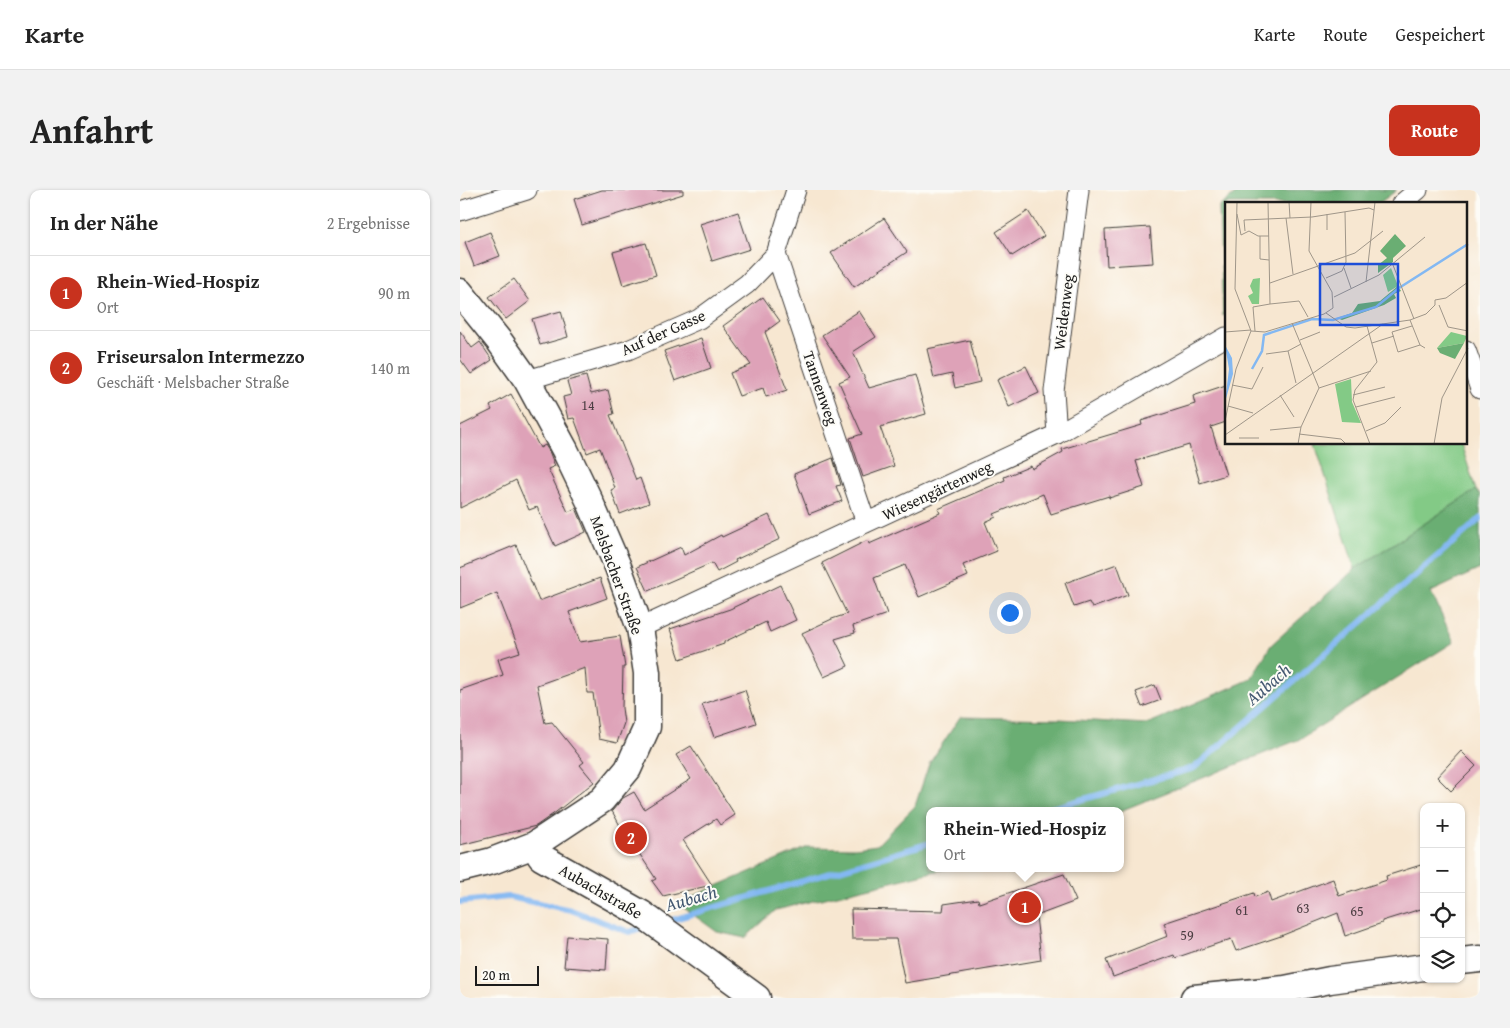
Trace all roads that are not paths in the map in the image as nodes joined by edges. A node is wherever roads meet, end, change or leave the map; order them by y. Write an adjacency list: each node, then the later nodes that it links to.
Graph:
1 (527, 190): 4 (street)
2 (796, 190): 5 (street, Auf der Gasse)
3 (1079, 190): 11 (street, Weidenweg)
4 (460, 211)
5 (776, 254): 9 (street, Auf der Gasse); 12 (street, Tannenweg)
6 (460, 292): 9 (street, Melsbacher Straße)
7 (1225, 338): 11 (street, Wiesengärtenweg)
8 (1468, 356): 10 (street)
9 (527, 380): 13 (street, Melsbacher Straße)
10 (1480, 389)
11 (1057, 434): 12 (street, Wiesengärtenweg)
12 (866, 523): 13 (street, Wiesengärtenweg)
13 (640, 628): 14 (street, Melsbacher Straße)
14 (534, 845): 15 (street); 20 (street, Aubachstraße)
15 (460, 869)
16 (1480, 958): 17 (street)
17 (1465, 960)
18 (1420, 967): 19 (street)
19 (1276, 993): 21 (street)
20 (758, 998)
21 (1194, 998)

